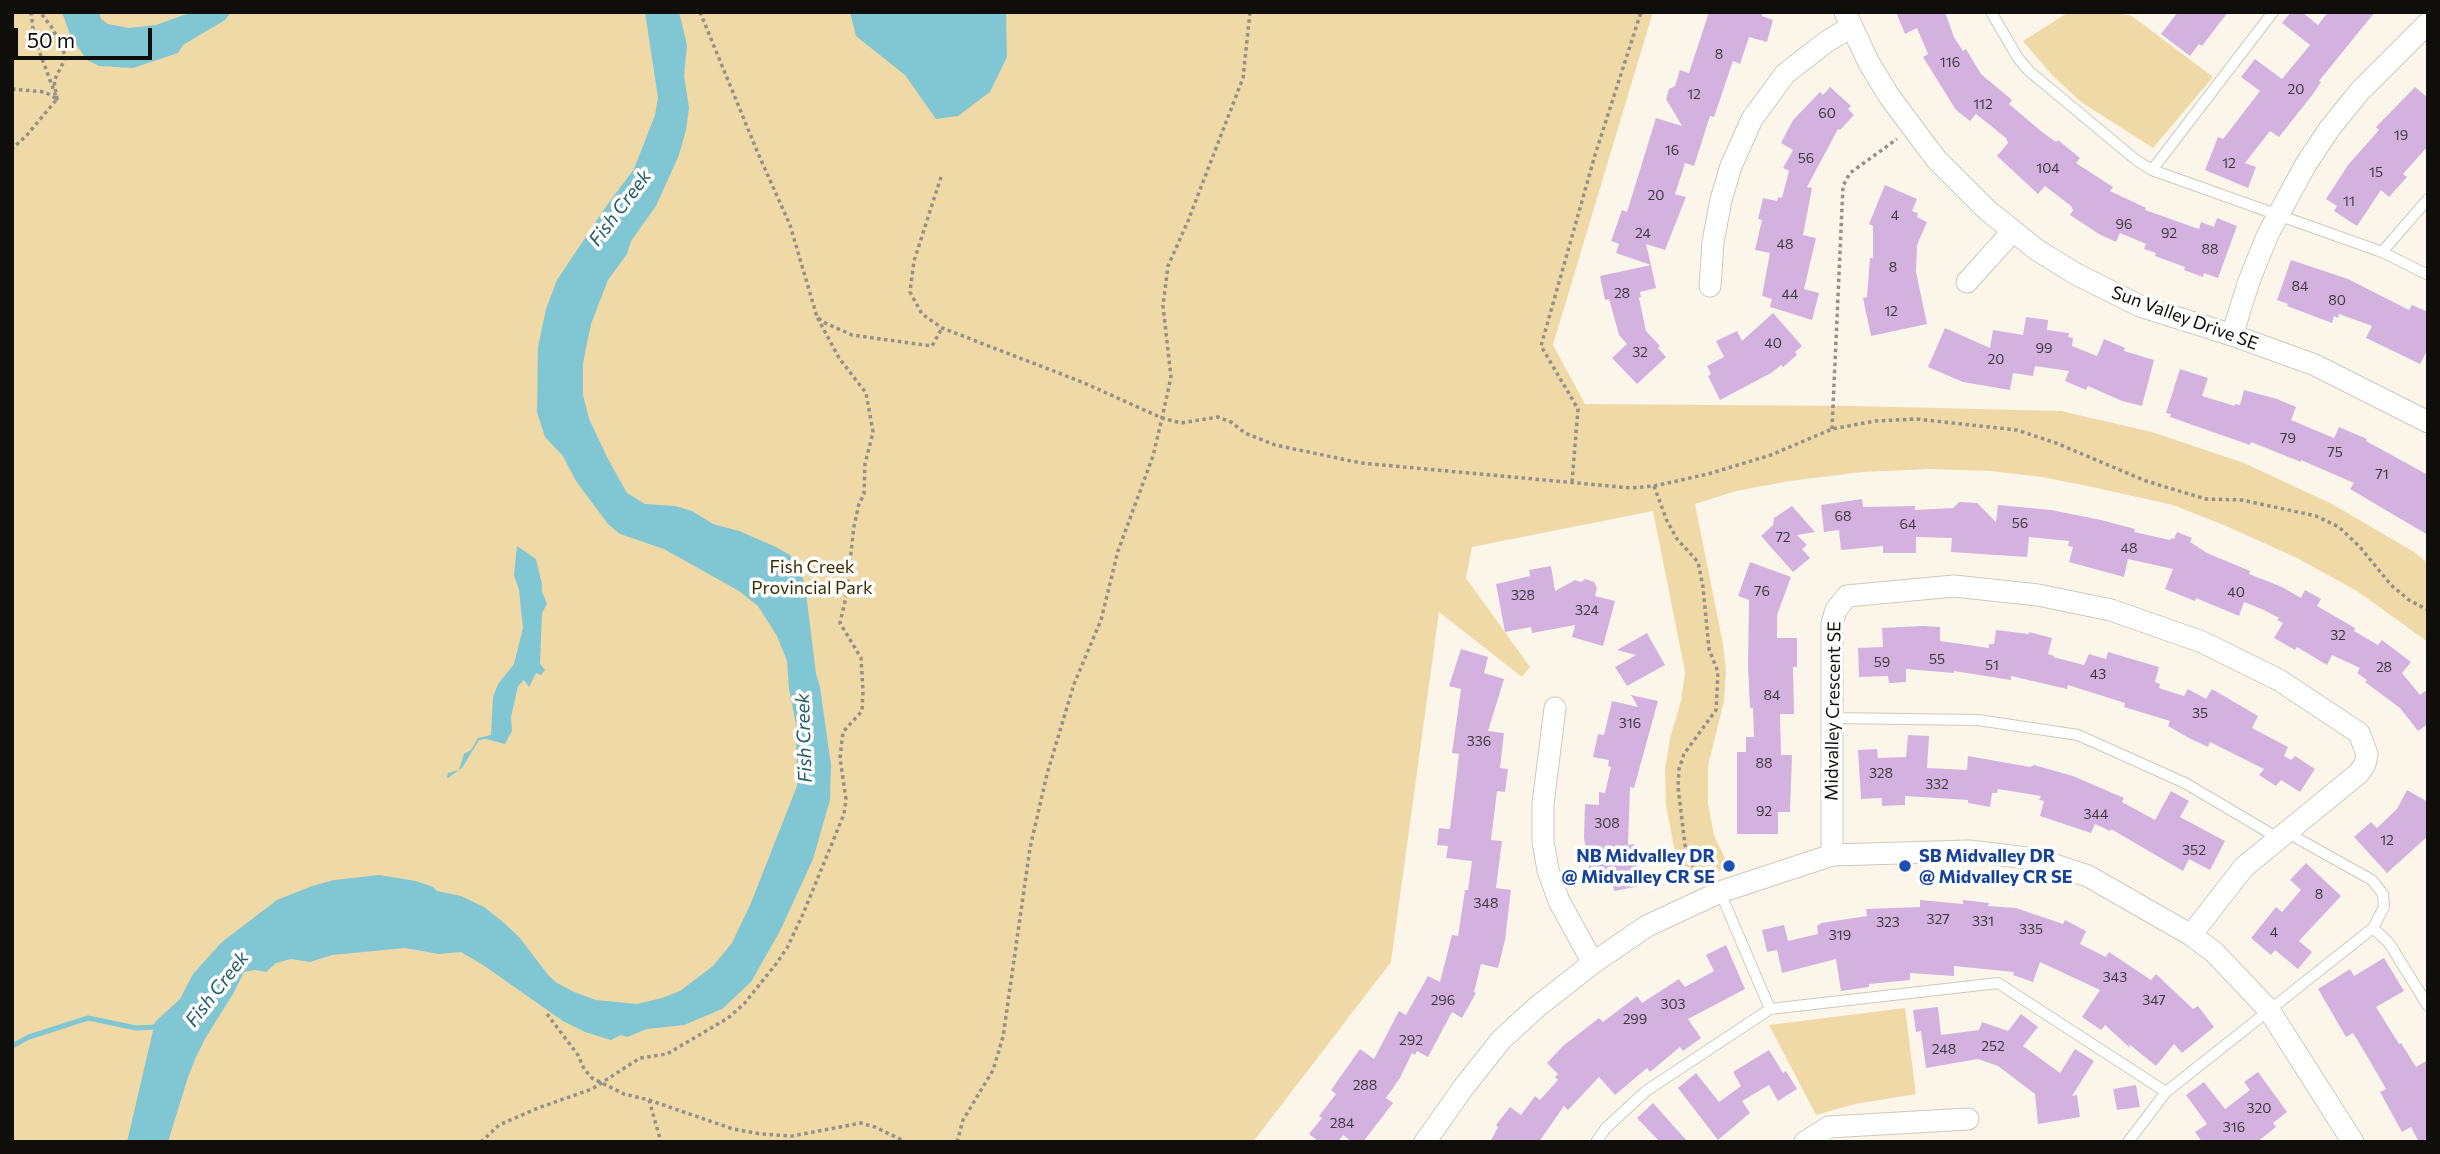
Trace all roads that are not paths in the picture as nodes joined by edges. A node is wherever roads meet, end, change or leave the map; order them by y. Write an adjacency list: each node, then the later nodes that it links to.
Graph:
1 (1991, 12): 5 (lane)
2 (2273, 12): 5 (lane)
3 (1848, 20): 8 (street, Sun Valley Drive SE); 12 (street)
4 (2428, 23): 7 (street)
5 (2152, 170): 7 (lane)
6 (2428, 199): 9 (lane)
7 (2278, 215): 9 (lane); 13 (street)
8 (2012, 232): 11 (street); 13 (street, Sun Valley Drive SE)
9 (2382, 252): 10 (lane)
10 (2428, 275)
11 (1967, 282)
12 (1710, 286)
13 (2232, 335): 14 (street, Sun Valley Drive SE)
14 (2426, 416)
15 (1555, 708): 22 (street)
16 (1831, 718): 17 (lane); 17 (street, Midvalley Crescent SE); 18 (street, Midvalley Crescent SE)
17 (2282, 835): 20 (lane); 21 (street, Midvalley Crescent SE)
18 (1832, 855): 19 (street); 21 (street)
19 (1713, 895): 22 (street); 24 (lane)
20 (2373, 928): 23 (lane); 25 (lane)
21 (2191, 935): 25 (street)
22 (1593, 963): 29 (street)
23 (2428, 1006)
24 (1770, 1009): 26 (lane); 30 (lane)
25 (2269, 1010): 26 (lane); 28 (street)
26 (2166, 1092): 32 (lane)
27 (1968, 1119): 31 (street)
28 (2347, 1140)
29 (1425, 1142)
30 (1596, 1142)
31 (1805, 1142)
32 (2128, 1142)

